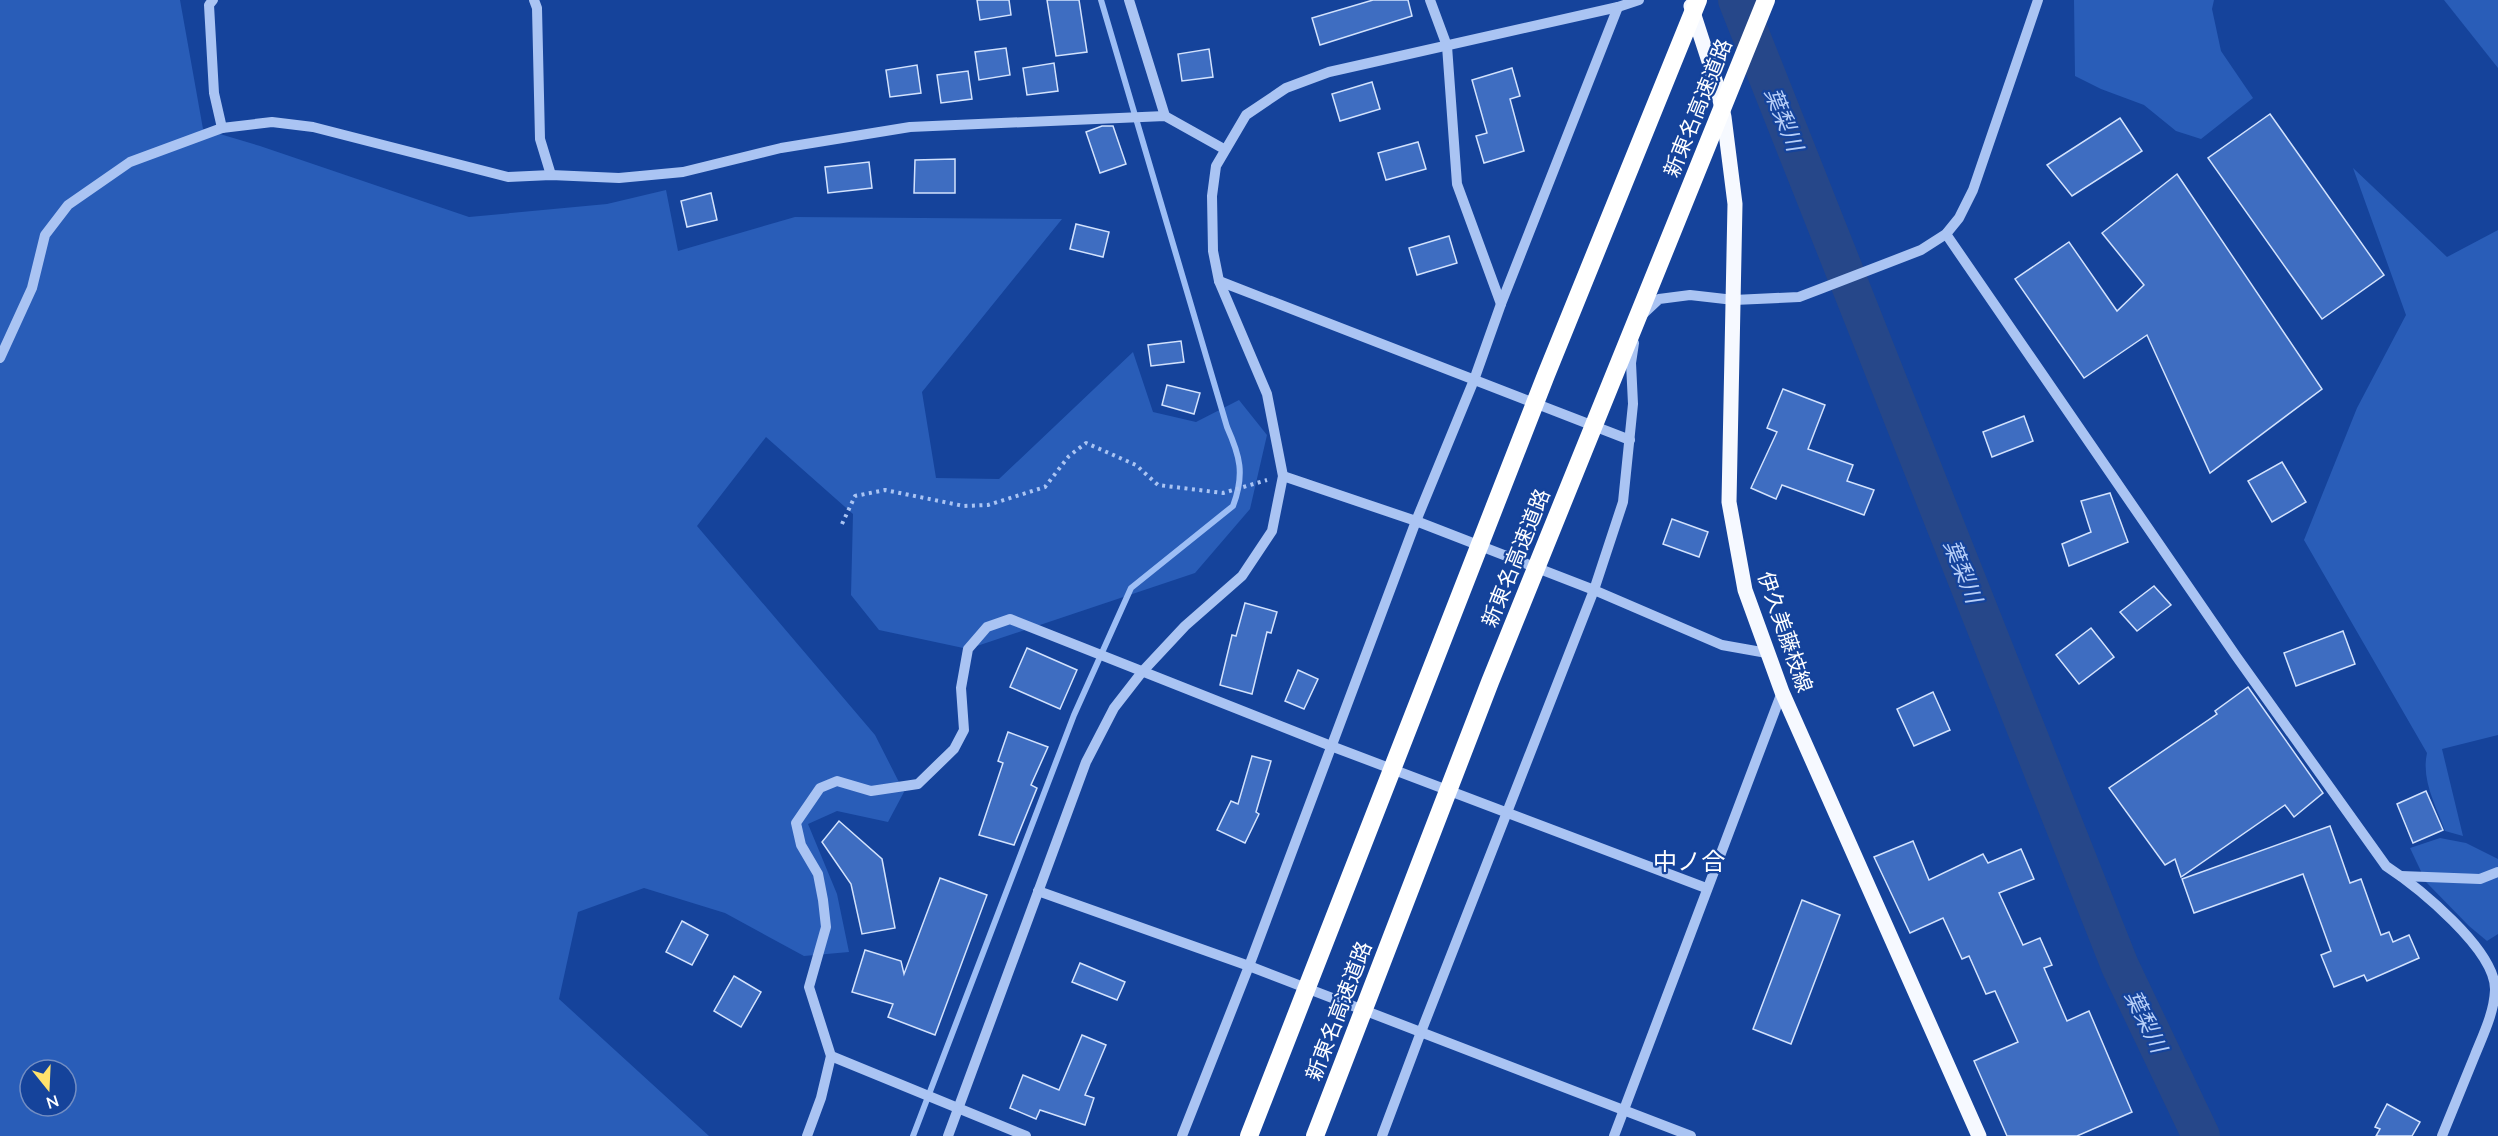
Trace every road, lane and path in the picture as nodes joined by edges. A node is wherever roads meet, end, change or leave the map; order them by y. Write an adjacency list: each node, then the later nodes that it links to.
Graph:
1 (213, 0): 13 (street)
2 (534, 0): 15 (street)
3 (1129, 0): 12 (street)
4 (1430, 0): 11 (street)
5 (1639, 0): 10 (street)
6 (1689, 0): 18 (main road, 伊久美藤枝線)
7 (1698, 0): 45 (highway, 新東名高速道路, bridge)
8 (1766, 0): 46 (highway, 新東名高速道路, bridge)
9 (2038, 0): 16 (street)
10 (1618, 7): 11 (street); 19 (street)
11 (1447, 46): 14 (street); 19 (street)
12 (1165, 116): 14 (street); 15 (street)
13 (222, 128): 15 (street); 20 (street)
14 (1224, 149): 17 (street)
15 (551, 175)
16 (1946, 234): 18 (street); 33 (street)
17 (1219, 281): 21 (street); 23 (street)
18 (1734, 300): 22 (street); 27 (main road, 伊久美藤枝線)
19 (1501, 304): 21 (street)
20 (0, 358)
21 (1474, 380): 22 (street); 24 (street)
22 (1630, 440): 26 (street)
23 (1283, 476): 24 (street); 25 (path); 28 (street)
24 (1416, 521): 26 (street); 30 (street)
25 (842, 524)
26 (1594, 590): 27 (street); 31 (street)
27 (1767, 653): 29 (main road, 伊久美藤枝線)
28 (1142, 672): 30 (street); 35 (street); 38 (street)
29 (1782, 692): 34 (street); 50 (main road, 伊久美藤枝線)
30 (1331, 746): 31 (street); 36 (street)
31 (1508, 813): 34 (street); 37 (street)
32 (2498, 872): 33 (street)
33 (2401, 876): 51 (street)
34 (1706, 888): 40 (street)
35 (1038, 891): 36 (street); 39 (street)
36 (1249, 966): 37 (street); 44 (street)
37 (1421, 1032): 40 (street); 47 (street)
38 (831, 1056): 39 (street); 41 (street)
39 (959, 1109): 42 (street); 43 (street)
40 (1624, 1110): 48 (street); 49 (street)
41 (807, 1136)
42 (948, 1136)
43 (1026, 1136)
44 (1182, 1136)
45 (1249, 1136)
46 (1315, 1136)
47 (1382, 1136)
48 (1614, 1136)
49 (1691, 1136)
50 (1979, 1136)
51 (2442, 1136)

